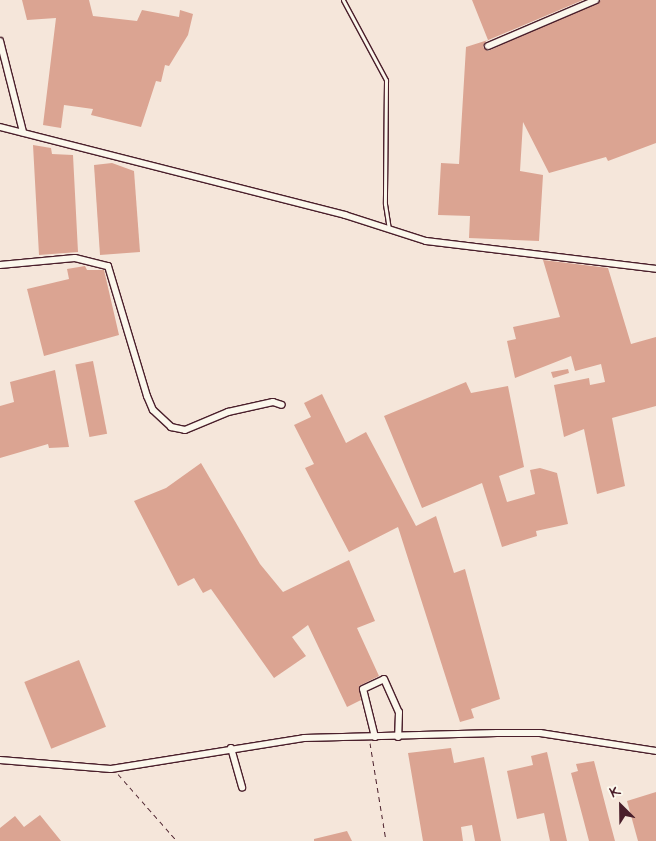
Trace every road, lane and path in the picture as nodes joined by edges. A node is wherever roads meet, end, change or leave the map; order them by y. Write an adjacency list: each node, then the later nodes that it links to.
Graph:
1 (343, 0): 7 (lane)
2 (596, 0): 4 (street)
3 (0, 41): 6 (street)
4 (488, 46)
5 (0, 127): 6 (street)
6 (23, 132): 7 (street)
7 (390, 231): 9 (street)
8 (0, 265): 10 (street)
9 (656, 269)
10 (282, 405)
11 (372, 736): 12 (street); 12 (street); 13 (street); 19 (path)
12 (398, 737): 14 (street)
13 (231, 748): 16 (street); 17 (street)
14 (656, 751)
15 (0, 760): 16 (street)
16 (114, 768): 18 (path)
17 (242, 787)
18 (177, 841)
19 (386, 841)

